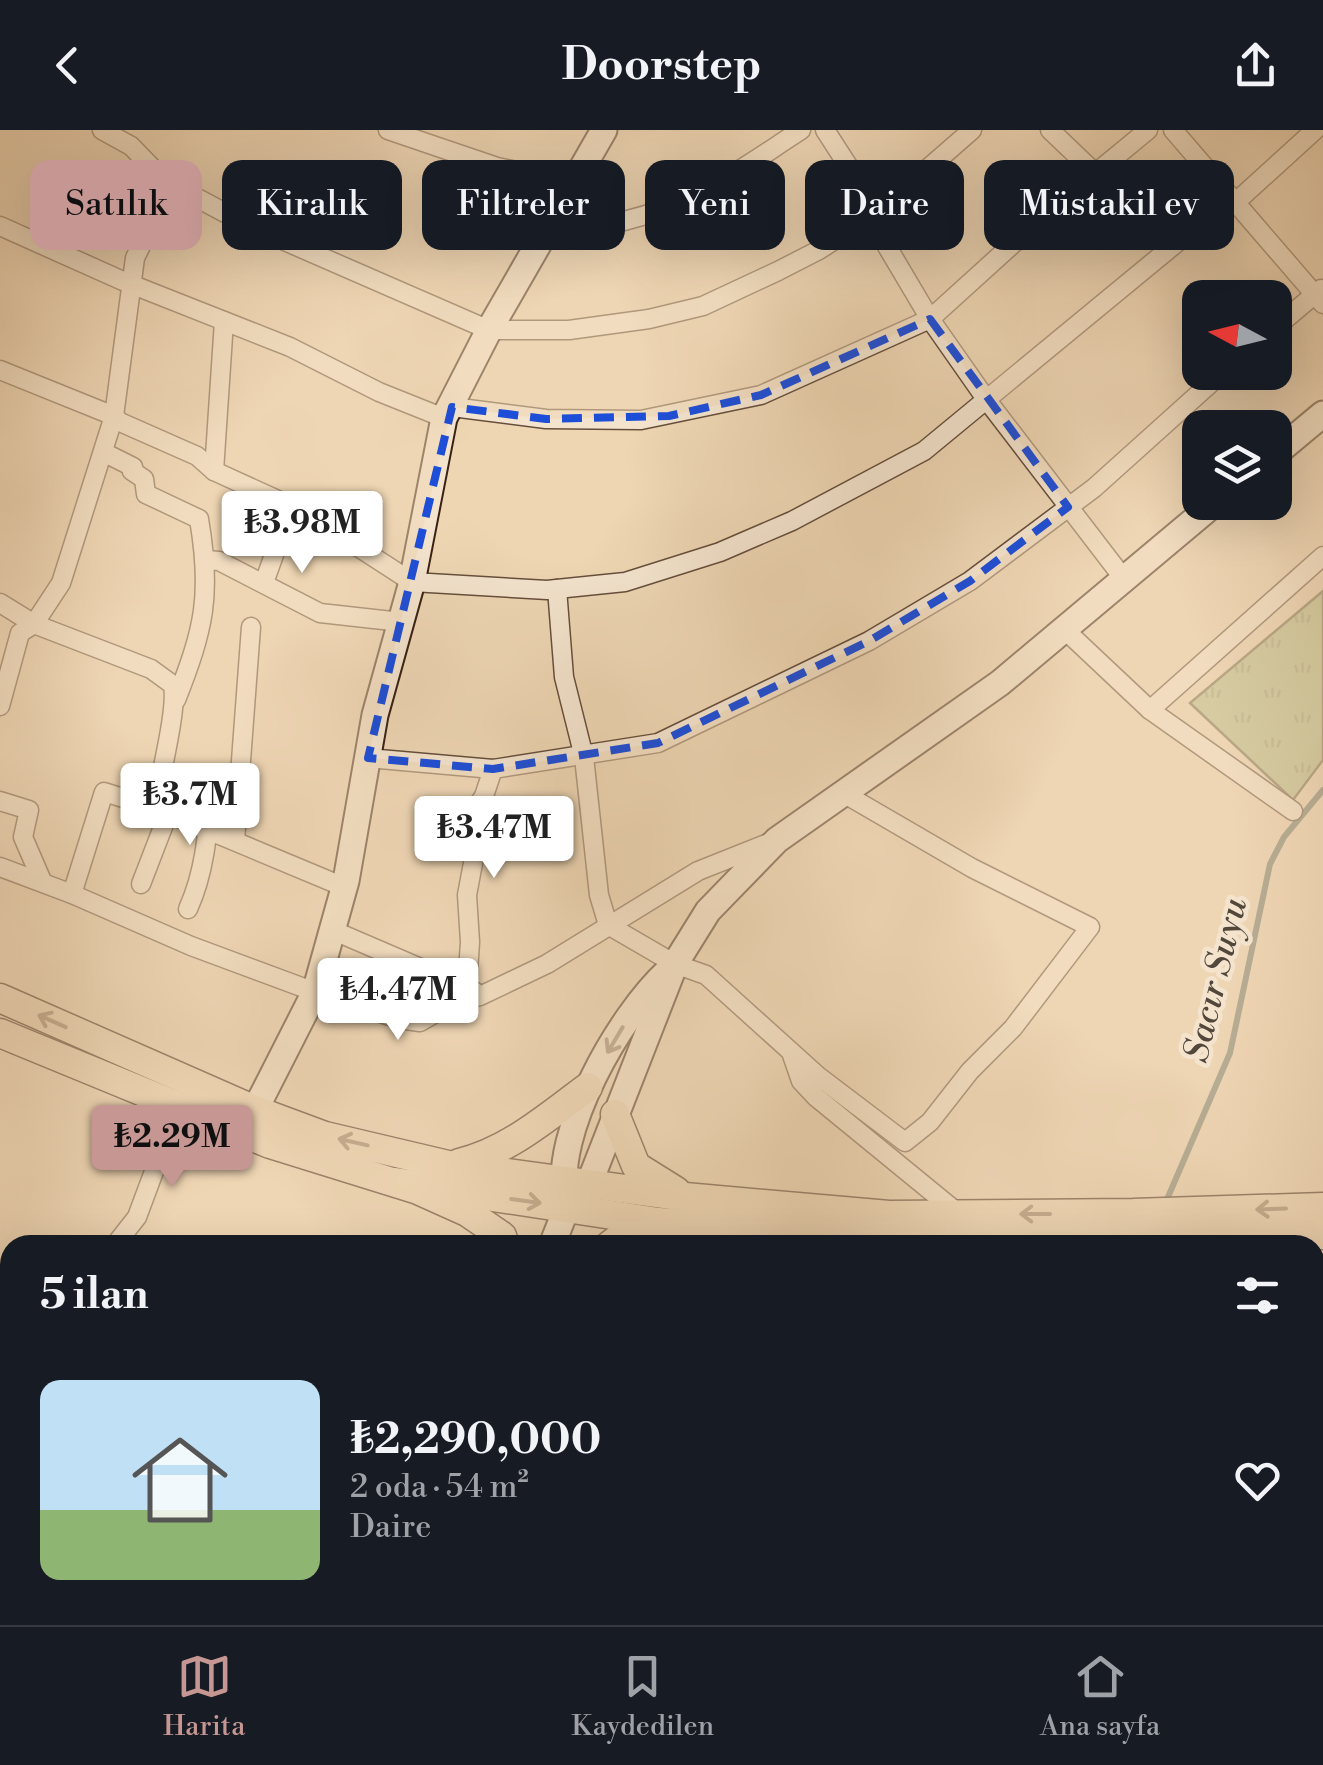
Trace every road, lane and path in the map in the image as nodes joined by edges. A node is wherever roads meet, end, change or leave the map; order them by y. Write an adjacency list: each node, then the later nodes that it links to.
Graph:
1 (102, 130): 11 (street)
2 (388, 130): 12 (street)
3 (604, 130): 13 (street)
4 (801, 130): 20 (street)
5 (825, 130): 14 (street)
6 (972, 130): 15 (street)
7 (1050, 130): 16 (street)
8 (1148, 130): 17 (street)
9 (1172, 130): 19 (street)
10 (1314, 130): 19 (street)
11 (146, 160)
12 (476, 160)
13 (587, 160)
14 (842, 160)
15 (937, 160)
16 (1081, 160)
17 (1111, 160)
18 (202, 201): 32 (street)
19 (1237, 201): 28 (street); 35 (street)
20 (625, 220)
21 (0, 226): 27 (street)
22 (139, 250): 27 (street)
23 (535, 250): 32 (street)
24 (820, 250): 32 (street)
25 (893, 250): 30 (street)
26 (1008, 250): 30 (street)
27 (131, 284): 31 (street); 38 (street)
28 (1320, 295): 29 (street)
29 (1292, 316)
30 (930, 319): 35 (street); 36 (street)
31 (224, 321): 36 (street); 41 (street)
32 (490, 330): 36 (street)
33 (0, 370): 38 (street)
34 (1202, 390): 42 (street)
35 (986, 399): 42 (street); 50 (street)
36 (448, 412): 48 (street)
37 (1323, 414): 39 (street)
38 (114, 416): 40 (street); 41 (street)
39 (1292, 440)
40 (103, 452): 46 (street); 53 (street)
41 (214, 471): 43 (street)
42 (1068, 508): 47 (street); 59 (street)
43 (304, 512): 48 (street); 49 (street)
44 (1194, 520): 47 (street)
45 (1323, 556): 58 (street)
46 (206, 560): 49 (street); 56 (street)
47 (1124, 579): 55 (street)
48 (412, 582): 50 (street); 52 (street)
49 (264, 583): 52 (street)
50 (557, 589): 59 (street)
51 (0, 603): 53 (street)
52 (401, 622): 60 (street)
53 (34, 624): 56 (street); 57 (street)
54 (252, 626): 68 (street)
55 (1064, 629): 58 (street); 63 (street)
56 (176, 701): 65 (street)
57 (0, 706)
58 (1150, 710): 66 (street)
59 (584, 757): 61 (street); 76 (street)
60 (368, 758): 61 (street); 73 (street)
61 (494, 768): 80 (street)
62 (212, 774): 67 (street)
63 (843, 793): 69 (street); 83 (street)
64 (0, 800): 71 (street)
65 (162, 811): 67 (street); 72 (street); 74 (street)
66 (1293, 811)
67 (210, 830): 68 (street); 75 (street)
68 (235, 840): 73 (street)
69 (777, 840): 76 (street); 78 (street)
70 (0, 867): 71 (street)
71 (42, 882): 74 (street)
72 (141, 884)
73 (344, 887): 77 (street)
74 (72, 894): 79 (street)
75 (188, 909)
76 (608, 925): 78 (street); 80 (street)
77 (332, 930): 79 (street); 80 (street)
78 (676, 964): 83 (street); 84 (street, one-way to 84); 87 (street)
79 (315, 992): 80 (street); 86 (street)
80 (474, 992)
81 (0, 998): 86 (main road, one-way to 81)
82 (0, 1032): 85 (main road)
83 (791, 1052): 93 (street)
84 (588, 1087): 88 (main road); 90 (street)
85 (178, 1107): 89 (main road); 95 (street)
86 (255, 1110): 88 (main road, one-way to 86)
87 (616, 1114): 90 (street); 91 (main road)
88 (448, 1165): 90 (main road)
89 (395, 1182): 90 (main road, one-way to 90); 96 (main road)
90 (573, 1191): 91 (main road); 94 (main road); 97 (street)
91 (685, 1197): 93 (main road)
92 (1323, 1207): 93 (main road, one-way to 93)
93 (959, 1214)
94 (658, 1222): 98 (main road); 99 (main road)
95 (123, 1235)
96 (500, 1235)
97 (556, 1235)
98 (623, 1235)
99 (802, 1235)

